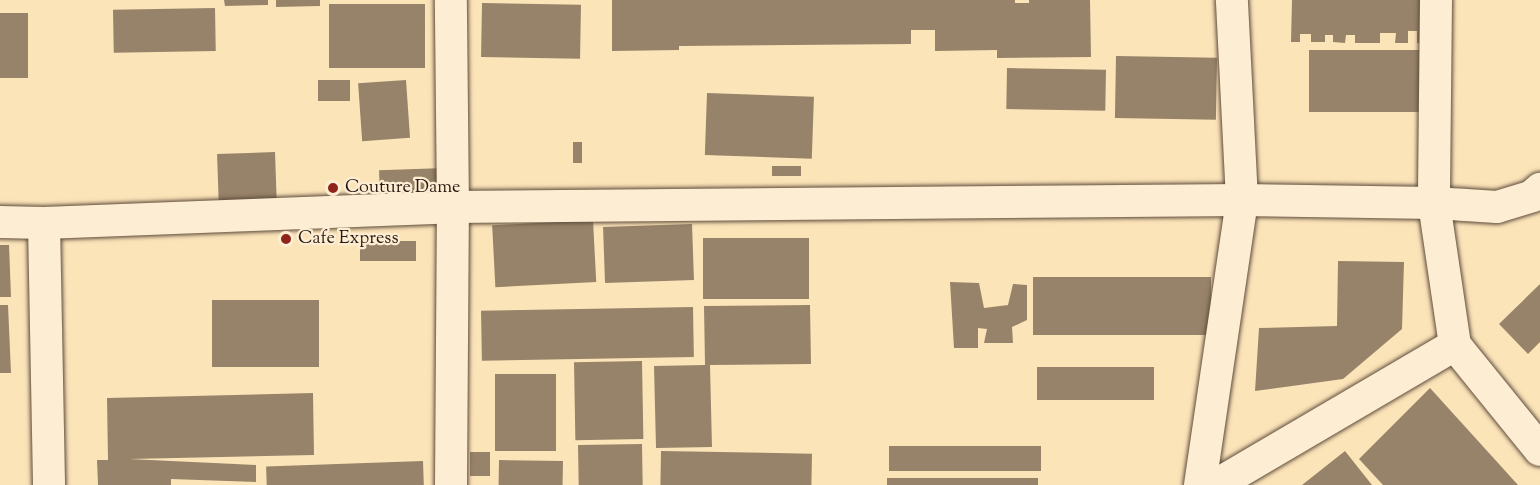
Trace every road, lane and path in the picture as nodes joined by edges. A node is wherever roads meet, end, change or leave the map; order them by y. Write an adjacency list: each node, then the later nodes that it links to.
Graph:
1 (451, 0): 7 (street)
2 (1232, 0): 5 (street)
3 (1436, 0): 6 (street)
4 (1540, 189): 6 (street)
5 (1242, 200): 6 (street); 7 (street); 14 (street)
6 (1434, 203): 10 (street)
7 (453, 207): 9 (street); 13 (street)
8 (0, 222): 9 (street)
9 (44, 223): 12 (street)
10 (1455, 345): 11 (street); 15 (street)
11 (1540, 450)
12 (49, 485)
13 (450, 485)
14 (1200, 485)
15 (1216, 485)

